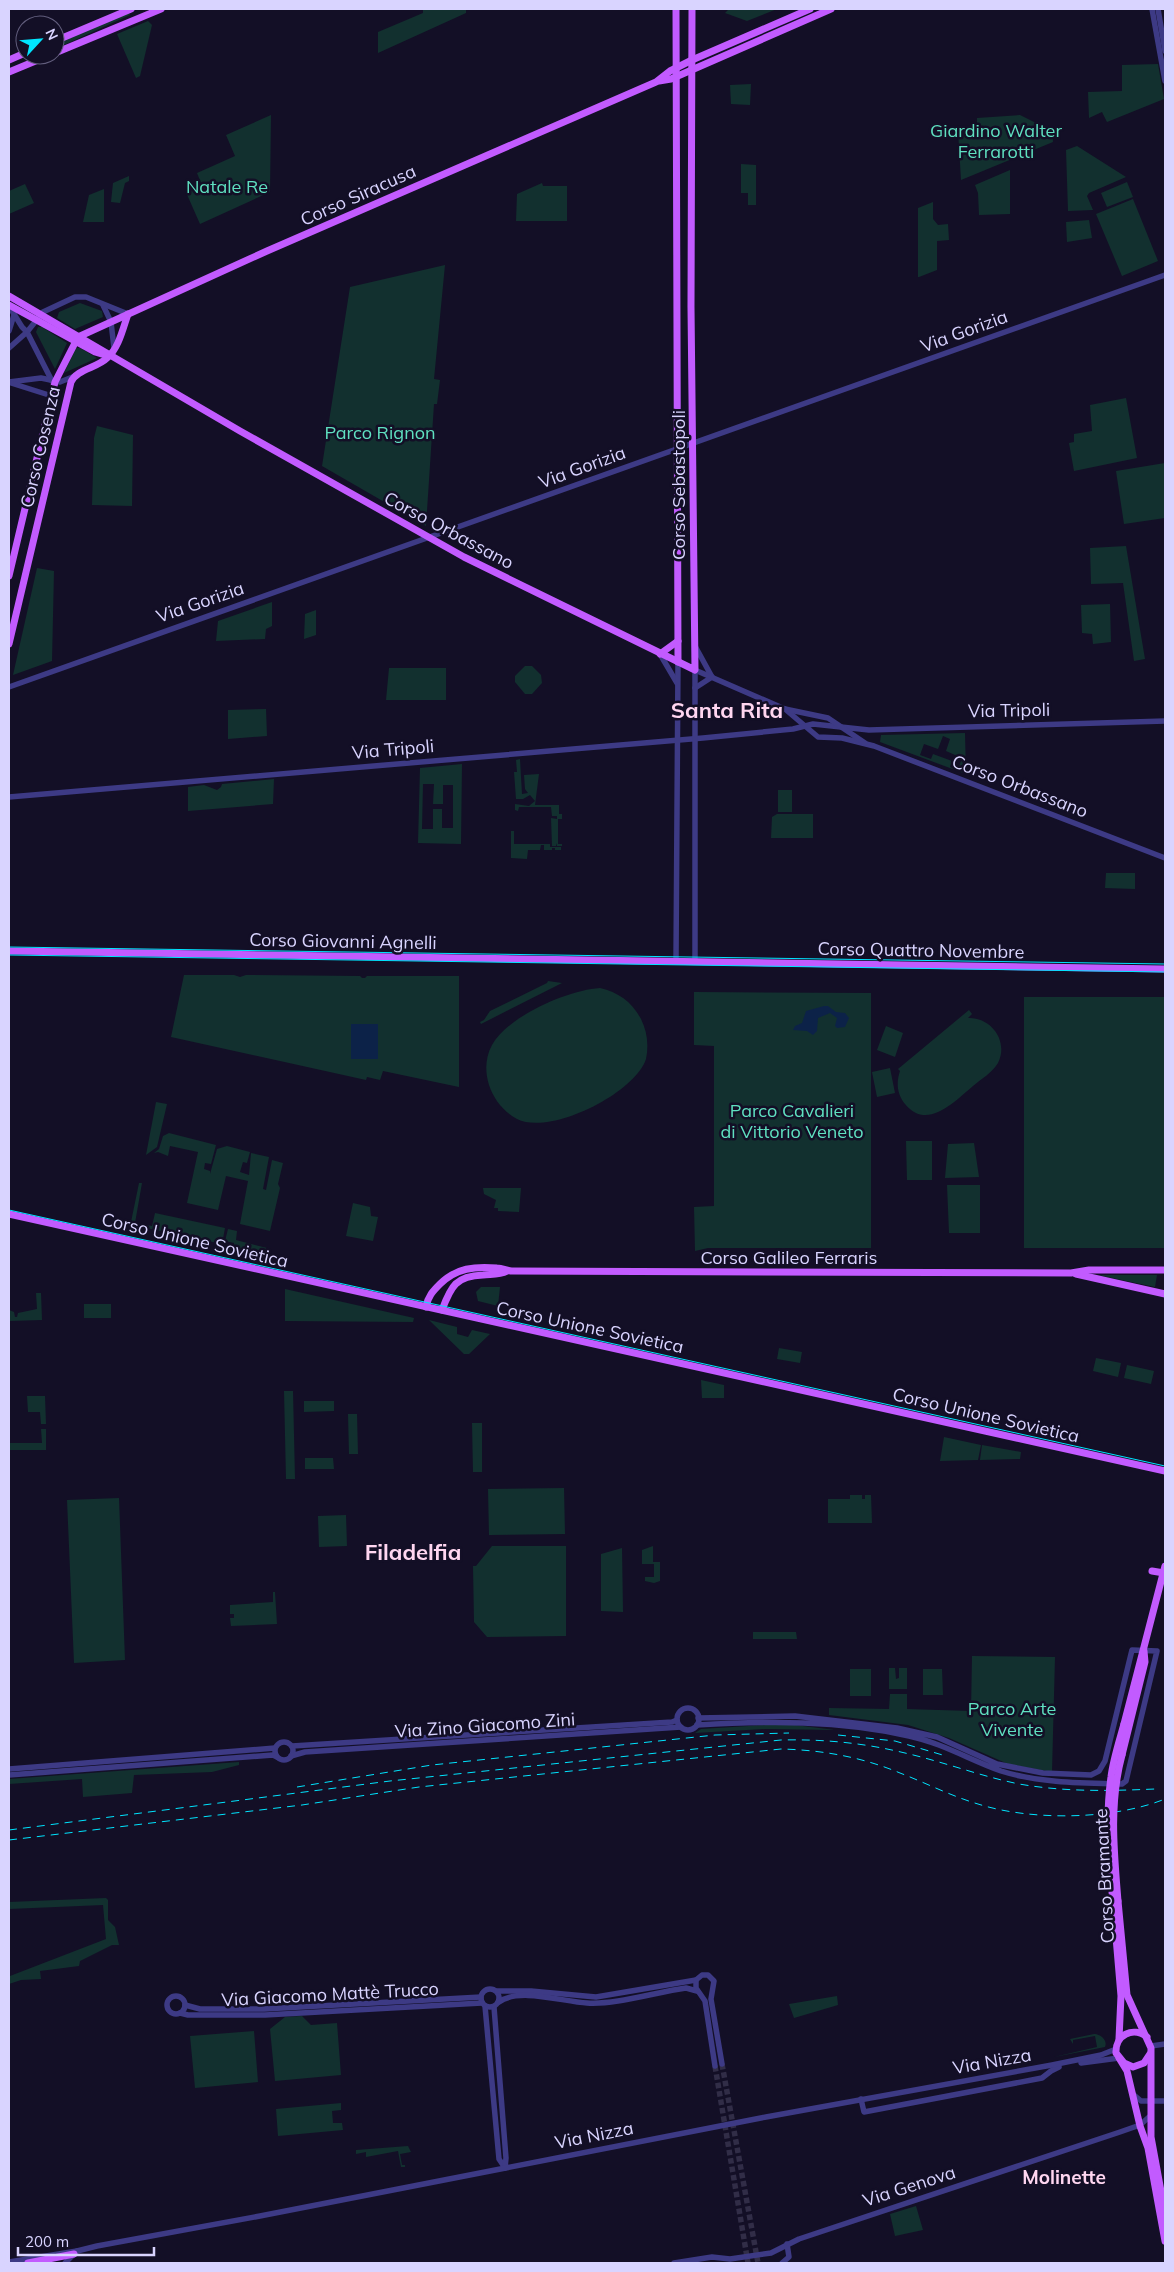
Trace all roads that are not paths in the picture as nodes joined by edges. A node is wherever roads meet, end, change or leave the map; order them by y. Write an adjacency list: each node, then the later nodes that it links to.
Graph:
1 (131, 9): 10 (main road)
2 (161, 9): 9 (main road)
3 (676, 9): 15 (main road, Corso Sebastopoli)
4 (692, 9): 13 (main road, Corso Sebastopoli)
5 (810, 9): 13 (main road, Corso Siracusa)
6 (831, 9): 16 (main road, Corso Siracusa)
7 (1152, 9): 19 (street)
8 (1158, 9): 12 (street)
9 (146, 12): 11 (main road)
10 (65, 37)
11 (65, 48)
12 (1165, 51)
13 (692, 60): 15 (main road, Corso Siracusa); 16 (main road, Corso Sebastopoli)
14 (26, 65): 17 (main road)
15 (676, 68): 18 (main road, Corso Sebastopoli); 20 (main road, Corso Siracusa)
16 (692, 70): 18 (main road, Corso Siracusa); 39 (main road, Corso Sebastopoli)
17 (9, 72)
18 (676, 77): 20 (main road, Corso Siracusa); 40 (main road, Corso Sebastopoli)
19 (1165, 81)
20 (656, 82): 25 (main road, Corso Siracusa)
21 (1165, 275): 39 (street, Via Gorizia)
22 (9, 296): 27 (main road, Corso Orbassano)
23 (101, 304): 25 (street); 27 (street); 28 (street)
24 (9, 306): 26 (street, Corso Orbassano); 27 (main road, Corso Orbassano)
25 (128, 314): 28 (main road, Corso Siracusa); 33 (main road)
26 (14, 315): 29 (street); 30 (street, Corso Orbassano)
27 (38, 317): 30 (street); 31 (main road, Corso Orbassano)
28 (111, 322): 31 (main road, Corso Siracusa); 33 (street)
29 (9, 331)
30 (27, 332): 32 (street); 36 (street, Corso Orbassano)
31 (76, 339): 34 (main road, Corso Orbassano); 36 (main road, Corso Cosenza)
32 (9, 348)
33 (114, 348): 34 (main road)
34 (110, 356): 35 (main road); 41 (main road, Corso Orbassano)
35 (75, 376): 36 (street); 44 (main road, Corso Cosenza)
36 (54, 381): 37 (street); 38 (main road, Corso Cosenza)
37 (9, 382): 38 (street)
38 (52, 396): 42 (main road, Corso Cosenza)
39 (693, 443): 40 (street, Via Gorizia); 45 (main road, Corso Sebastopoli)
40 (678, 448): 41 (street, Via Gorizia); 43 (main road, Corso Sebastopoli)
41 (428, 537): 46 (main road, Corso Orbassano); 51 (street, Via Gorizia)
42 (9, 576)
43 (678, 641): 46 (main road); 47 (main road, Corso Sebastopoli)
44 (9, 644)
45 (694, 645): 48 (main road, Corso Sebastopoli); 49 (street)
46 (660, 654): 47 (main road, Corso Orbassano); 50 (street)
47 (678, 662): 48 (main road, Corso Orbassano); 50 (street, Corso Sebastopoli)
48 (695, 670): 49 (street, Corso Orbassano); 52 (street, Corso Sebastopoli)
49 (712, 677): 52 (street); 53 (street, Corso Orbassano)
50 (678, 685): 60 (street, Corso Sebastopoli)
51 (9, 687)
52 (695, 688): 59 (street, Corso Sebastopoli)
53 (785, 709): 55 (street); 58 (street)
54 (1165, 721): 56 (street, Via Tripoli)
55 (804, 726): 58 (street, Via Tripoli); 58 (street); 59 (street, Via Tripoli)
56 (852, 729): 57 (street); 58 (street)
57 (846, 731): 58 (street); 61 (street)
58 (836, 733): 61 (street)
59 (695, 738): 60 (street, Via Tripoli); 66 (street, Corso Sebastopoli)
60 (678, 740): 62 (street, Via Tripoli); 65 (street, Corso Sebastopoli)
61 (865, 743): 63 (street, Corso Orbassano)
62 (9, 797)
63 (1165, 858)
64 (9, 951): 65 (main road, Corso Giovanni Agnelli)
65 (676, 961): 66 (main road, Corso Quattro Novembre)
66 (696, 961): 67 (main road, Corso Quattro Novembre)
67 (1165, 969)
68 (9, 1214): 73 (main road, Corso Unione Sovietica)
69 (1165, 1270): 71 (main road, Corso Galileo Ferraris)
70 (507, 1271): 71 (main road, Corso Galileo Ferraris); 73 (main road); 74 (main road)
71 (1071, 1273): 72 (main road, Corso Galileo Ferraris)
72 (1165, 1294)
73 (426, 1307): 74 (main road, Corso Unione Sovietica)
74 (442, 1310): 75 (main road, Corso Unione Sovietica)
75 (1165, 1471)
76 (1164, 1570): 77 (main road); 78 (main road, Corso Bramante)
77 (1152, 1571)
78 (1144, 1651): 87 (street); 89 (street); 90 (main road, Corso Bramante, bridge)
79 (677, 1720): 80 (street); 81 (street); 82 (street, Via Zino Giacomo Zini)
80 (698, 1721): 81 (street); 87 (street); 89 (street)
81 (681, 1727): 84 (street, Via Zino Giacomo Zini)
82 (292, 1746): 83 (street); 84 (street)
83 (275, 1748): 85 (street); 86 (street)
84 (291, 1756): 85 (street)
85 (277, 1757): 88 (street)
86 (9, 1768)
87 (1099, 1771): 89 (street)
88 (9, 1775)
89 (1104, 1784)
90 (1116, 1901): 100 (main road, Corso Bramante); 101 (main road, Corso Bramante)
91 (696, 1980): 92 (street); 93 (street); 94 (street)
92 (697, 1990): 94 (street); 96 (street)
93 (497, 1991): 95 (street); 96 (street)
94 (708, 2000): 106 (street)
95 (483, 2002): 97 (street, Via Giacomo Mattè Trucco); 98 (street); 99 (street, Via Giacomo Mattè Trucco); 113 (street)
96 (499, 2002): 98 (street)
97 (185, 2005): 99 (street); 99 (street)
98 (494, 2007): 113 (street)
99 (180, 2013)
100 (1147, 2038): 101 (main road); 104 (main road)
101 (1119, 2039): 103 (main road)
102 (1165, 2044): 104 (street)
103 (1116, 2049): 105 (main road); 108 (street, Via Nizza)
104 (1151, 2049): 105 (main road); 109 (main road)
105 (1119, 2058): 107 (main road); 108 (street, Via Nizza)
106 (719, 2065)
107 (1132, 2091): 109 (street); 112 (main road)
108 (861, 2099): 113 (street, Via Nizza)
109 (1150, 2101): 110 (street); 111 (main road)
110 (1165, 2102)
111 (1149, 2117): 112 (street, Via Genova); 114 (main road)
112 (1140, 2124): 115 (main road); 116 (street, Via Genova)
113 (505, 2168): 117 (street, Via Nizza)
114 (1165, 2213)
115 (1165, 2241)
116 (787, 2244): 118 (street, Via Genova); 124 (street)
117 (75, 2252): 119 (street, Via Nizza); 120 (main road); 121 (street)
118 (710, 2258): 122 (street, Via Genova); 123 (street)
119 (9, 2262)
120 (28, 2263)
121 (65, 2263)
122 (674, 2263)
123 (718, 2263)
124 (782, 2263)

